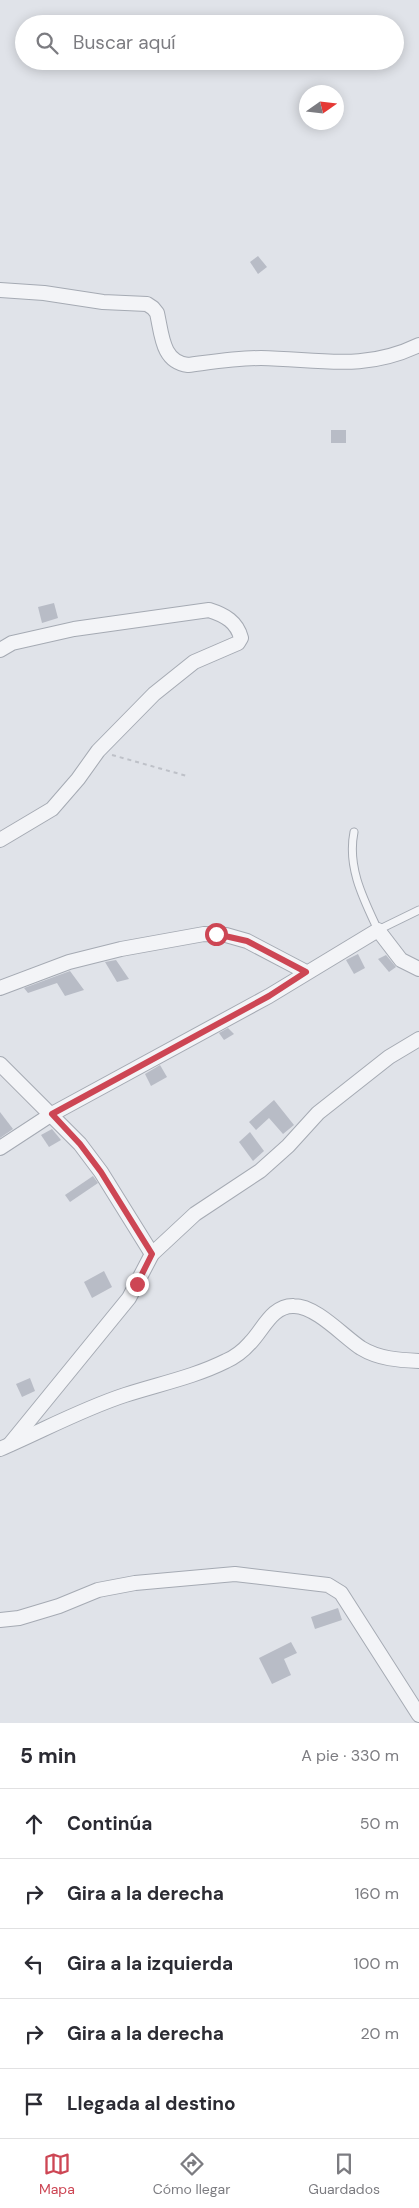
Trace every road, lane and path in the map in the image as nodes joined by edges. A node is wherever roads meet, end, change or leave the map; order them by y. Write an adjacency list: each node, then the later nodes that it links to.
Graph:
1 (0, 290): 2 (street)
2 (419, 345)
3 (0, 650): 4 (street)
4 (98, 751): 5 (path); 7 (street)
5 (186, 776)
6 (354, 832): 9 (lane)
7 (0, 840)
8 (419, 910): 9 (lane)
9 (378, 930): 10 (street); 11 (street)
10 (419, 970)
11 (306, 972): 12 (street); 17 (street)
12 (0, 988)
13 (419, 1040): 14 (street)
14 (403, 1047): 15 (lane); 19 (street)
15 (419, 1048)
16 (0, 1064): 17 (street)
17 (52, 1114): 18 (street); 19 (street)
18 (0, 1148)
19 (152, 1254): 21 (street)
20 (419, 1361): 21 (street)
21 (5, 1446)
22 (0, 1620): 23 (street)
23 (419, 1715)

